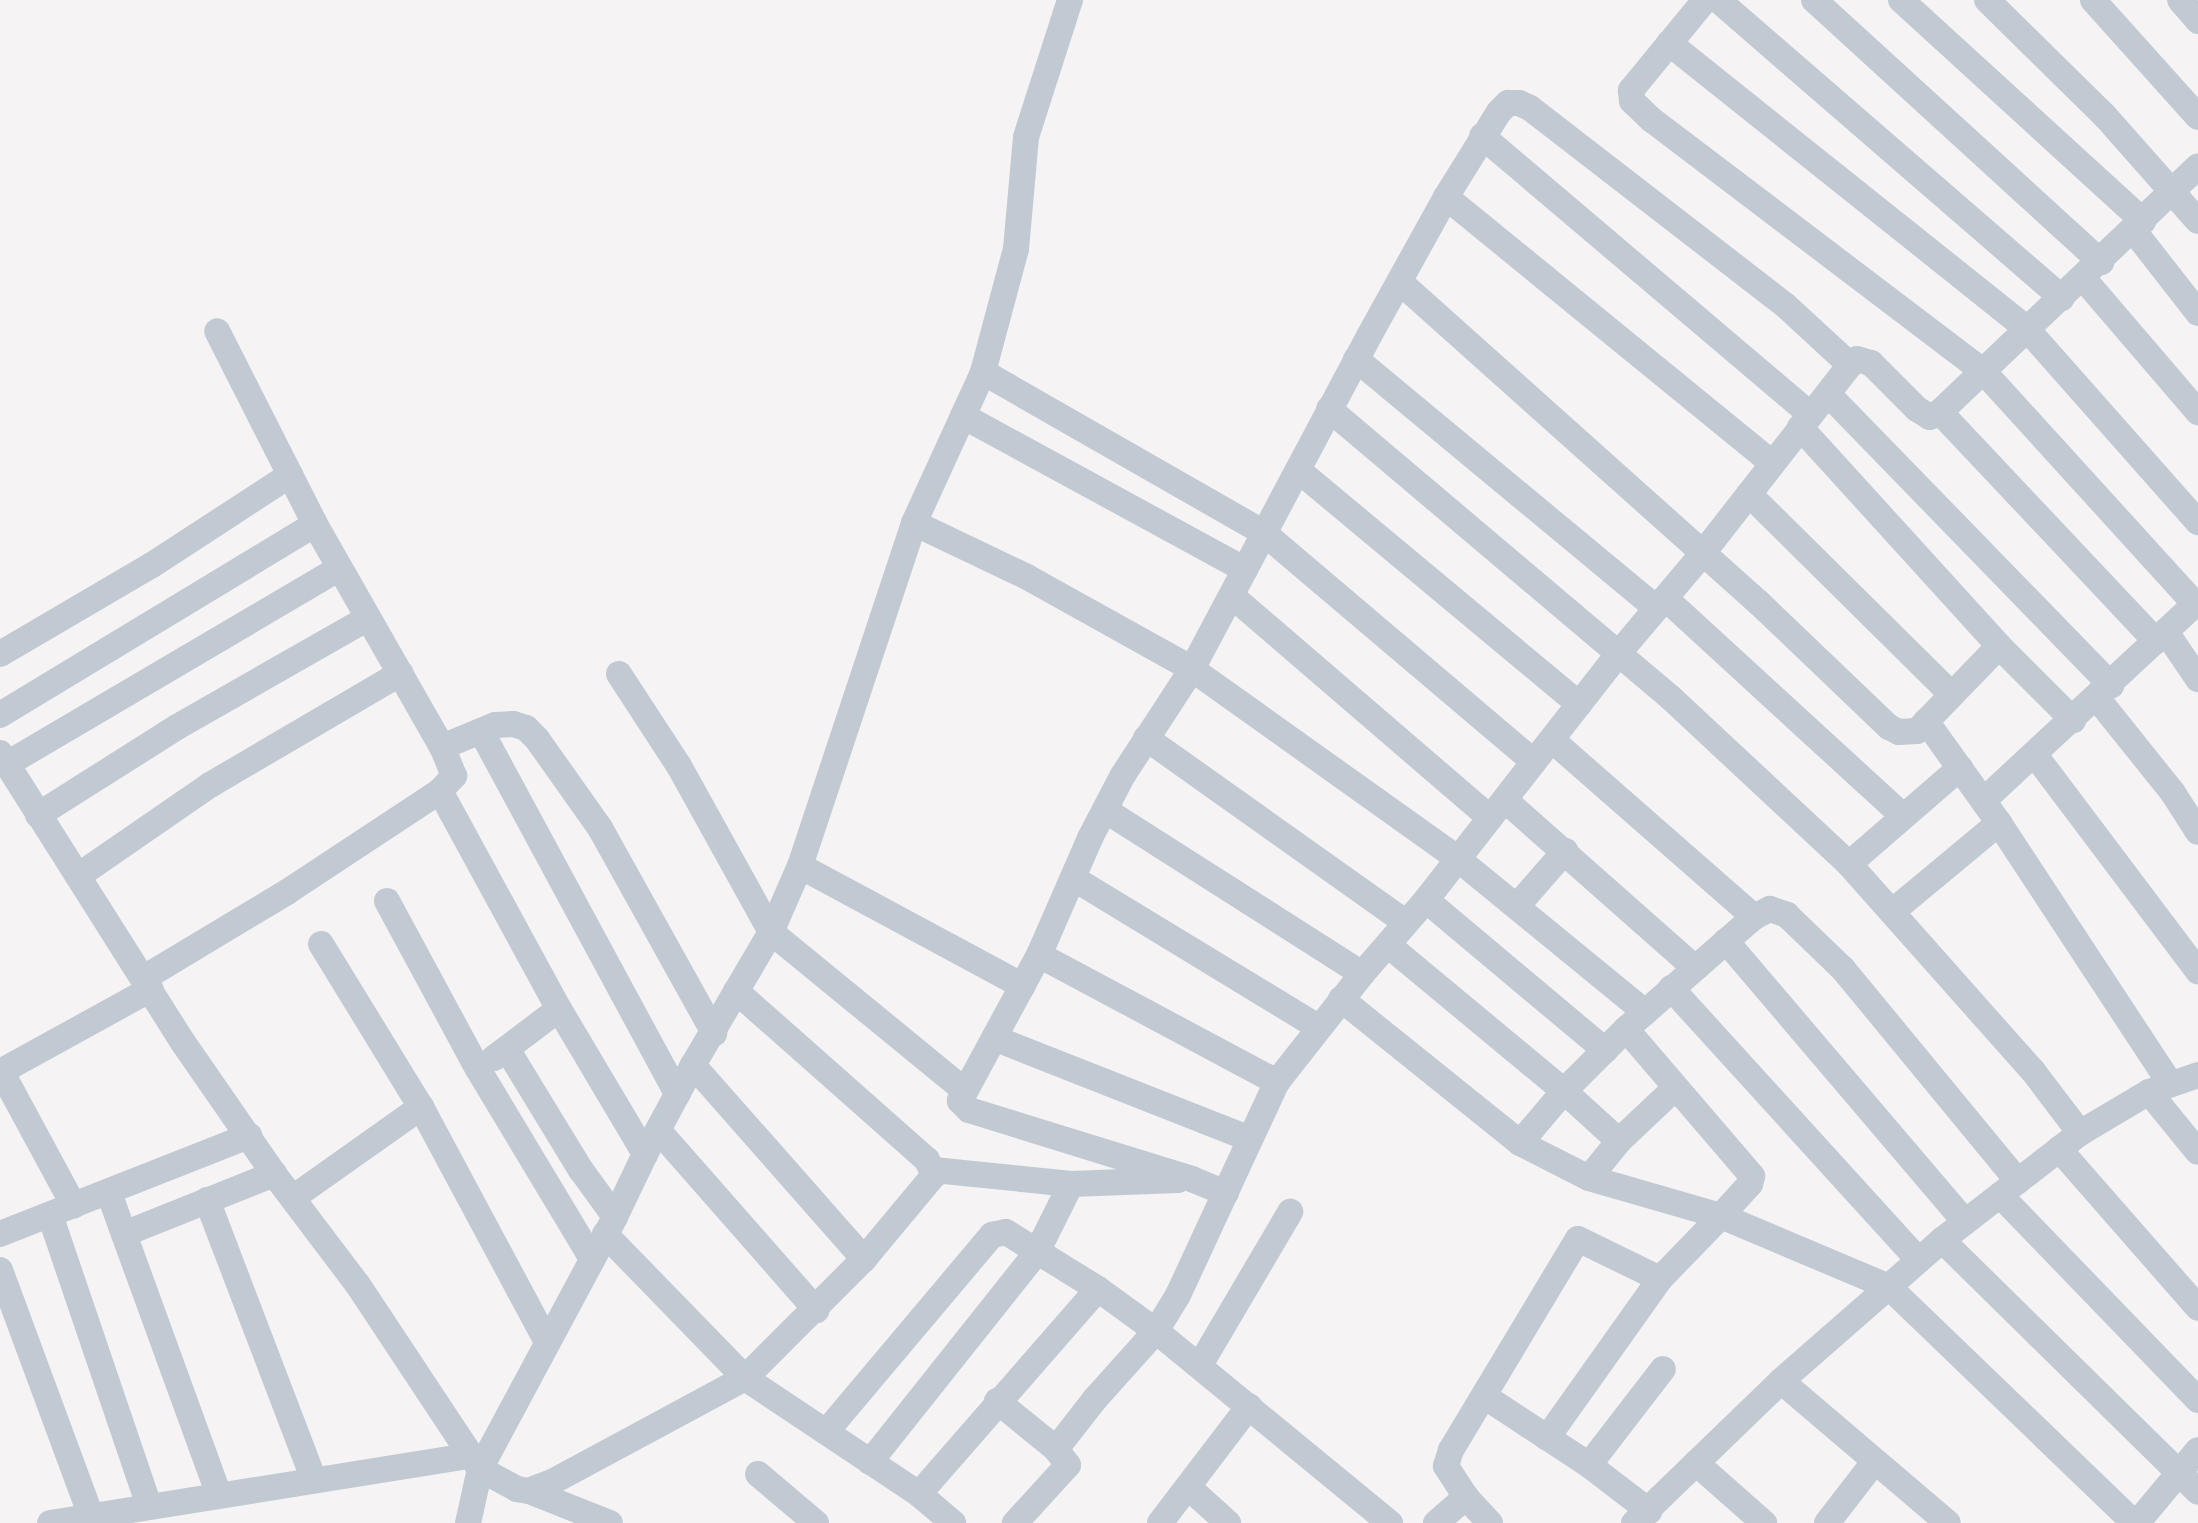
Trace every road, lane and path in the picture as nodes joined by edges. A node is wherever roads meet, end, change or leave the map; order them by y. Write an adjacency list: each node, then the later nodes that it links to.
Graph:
1 (1070, 0): 27 (street)
2 (1705, 0): 10 (street)
3 (1718, 0): 20 (street)
4 (1814, 0): 18 (street)
5 (1901, 0): 17 (street)
6 (1987, 0): 14 (street)
7 (2093, 0): 11 (street)
8 (2180, 0): 9 (street)
9 (2198, 21)
10 (1669, 43): 22 (street); 26 (street)
11 (2198, 117)
12 (1482, 136): 15 (street); 25 (street); 33 (street)
13 (2198, 166): 14 (street)
14 (2173, 191): 16 (street); 17 (street)
15 (1446, 197): 19 (street); 34 (street)
16 (2198, 221)
17 (2138, 226): 18 (street); 21 (street)
18 (2092, 270): 20 (street); 31 (street)
19 (1401, 283): 24 (street); 42 (street)
20 (2062, 298): 22 (street)
21 (2198, 313)
22 (2027, 329): 26 (street); 38 (street)
23 (217, 331): 36 (street)
24 (1356, 359): 29 (street); 46 (street)
25 (1850, 365): 28 (street); 30 (street)
26 (1983, 371): 30 (street); 47 (street)
27 (983, 372): 32 (street); 41 (street)
28 (1829, 395): 33 (street); 57 (street)
29 (1329, 409): 35 (street); 52 (street)
30 (1940, 412): 49 (street)
31 (2198, 412)
32 (963, 416): 39 (street); 44 (street)
33 (1805, 421): 34 (street); 50 (street)
34 (1772, 463): 37 (street)
35 (1298, 470): 41 (street); 59 (street)
36 (290, 475): 40 (street); 51 (street)
37 (1749, 494): 42 (street); 58 (street)
38 (2198, 522)
39 (914, 523): 53 (street); 82 (street)
40 (315, 524): 43 (street); 60 (street)
41 (1264, 533): 44 (street); 69 (street)
42 (1703, 553): 46 (street); 62 (street)
43 (340, 568): 48 (street); 68 (street)
44 (1245, 570): 45 (street)
45 (1232, 596): 53 (street); 73 (street)
46 (1661, 603): 52 (street); 76 (street)
47 (2197, 603): 49 (street)
48 (368, 618): 54 (street); 75 (street)
49 (2161, 636): 56 (street); 57 (street)
50 (1999, 646): 58 (street); 61 (street)
51 (0, 654)
52 (1618, 654): 59 (street); 81 (street)
53 (1192, 669): 64 (street); 80 (street)
54 (401, 673): 66 (street); 83 (street)
55 (619, 674): 91 (street)
56 (2198, 679)
57 (2104, 692): 61 (street); 78 (street)
58 (1950, 693): 62 (street)
59 (1579, 704): 65 (street)
60 (0, 715)
61 (2073, 720): 67 (street)
62 (1926, 721): 70 (street)
63 (481, 731): 66 (street); 107 (street); 120 (street)
64 (1146, 738): 74 (street); 90 (street)
65 (1552, 740): 69 (street); 89 (street)
66 (442, 747): 71 (street)
67 (2035, 755): 72 (street); 97 (street)
68 (4, 758): 75 (street)
69 (1534, 762): 73 (street)
70 (1960, 768): 72 (street); 76 (street)
71 (440, 791): 99 (street); 104 (street)
72 (1983, 801): 77 (street)
73 (1498, 809): 79 (street); 80 (street)
74 (1105, 810): 84 (street); 98 (street)
75 (38, 815): 83 (street)
76 (1903, 816): 81 (street)
77 (1999, 823): 88 (street); 116 (street)
78 (2198, 832)
79 (1565, 851): 87 (street); 96 (street)
80 (1458, 859): 85 (street); 87 (street)
81 (1849, 864): 88 (street)
82 (800, 866): 91 (street); 100 (street)
83 (78, 876): 99 (street)
84 (1073, 878): 95 (street); 106 (street)
85 (1426, 900): 90 (street); 110 (street)
86 (387, 901): 112 (street)
87 (1518, 905): 105 (street)
88 (1893, 911): 123 (street)
89 (1754, 917): 92 (street); 136 (street)
90 (1405, 922): 94 (street)
91 (771, 932): 102 (street); 118 (street)
92 (1726, 941): 96 (street); 144 (street)
93 (321, 944): 121 (street)
94 (1388, 945): 98 (street); 119 (street)
95 (1039, 955): 100 (street); 115 (street)
96 (1695, 968): 101 (street)
97 (2198, 971)
98 (1362, 974): 103 (street)
99 (147, 984): 113 (street); 124 (street)
100 (1023, 986): 108 (street)
101 (1671, 988): 105 (street); 152 (street)
102 (736, 991): 107 (street); 131 (street)
103 (1341, 999): 106 (street); 127 (street)
104 (559, 1009): 109 (street); 130 (street)
105 (1636, 1020): 110 (street); 117 (street)
106 (1318, 1027): 115 (street)
107 (714, 1033): 111 (street)
108 (994, 1038): 118 (street); 125 (street)
109 (507, 1049): 112 (street); 145 (street)
110 (1605, 1050): 119 (street)
111 (693, 1065): 120 (street); 151 (street)
112 (478, 1069): 150 (street)
113 (0, 1072): 141 (street)
114 (2198, 1075): 116 (street)
115 (1277, 1082): 125 (street)
116 (2160, 1087): 123 (street); 129 (street)
117 (1675, 1088): 126 (street); 143 (street)
118 (964, 1090): 134 (street)
119 (1564, 1091): 126 (street); 127 (street)
120 (677, 1094): 122 (street)
121 (421, 1107): 139 (street); 160 (street)
122 (658, 1130): 130 (street); 158 (street)
123 (2080, 1133): 128 (street)
124 (249, 1136): 132 (street); 137 (street)
125 (1250, 1139): 138 (street)
126 (1619, 1141): 133 (street)
127 (1520, 1143): 133 (street)
128 (2059, 1149): 136 (street); 157 (street)
129 (2198, 1152)
130 (645, 1154): 145 (street)
131 (934, 1170): 135 (street); 151 (street)
132 (274, 1174): 139 (street); 140 (street)
133 (1589, 1178): 143 (street)
134 (1192, 1179): 135 (street); 138 (street)
135 (1071, 1184): 149 (street)
136 (2009, 1188): 144 (street); 166 (street)
137 (109, 1193): 141 (street); 147 (street)
138 (1226, 1193): 159 (street)
139 (294, 1197): 174 (street)
140 (207, 1200): 147 (street); 180 (street)
141 (62, 1210): 146 (street); 187 (street)
142 (1290, 1212): 161 (street)
143 (1721, 1216): 154 (street); 155 (street)
144 (1965, 1222): 148 (street)
145 (610, 1226): 150 (street); 163 (street)
146 (0, 1234)
147 (124, 1234): 185 (street)
148 (1942, 1240): 152 (street); 178 (street)
149 (1037, 1252): 156 (street); 169 (street); 175 (street)
150 (592, 1259): 160 (street)
151 (864, 1259): 158 (street)
152 (1918, 1259): 155 (street)
153 (0, 1270): 188 (street)
154 (1660, 1279): 165 (street); 170 (street)
155 (1889, 1287): 164 (street); 204 (street)
156 (1098, 1289): 159 (street); 167 (street)
157 (2198, 1308)
158 (816, 1310): 163 (street)
159 (1156, 1331): 161 (street); 171 (street)
160 (546, 1340): 174 (street)
161 (1200, 1365): 168 (street)
162 (1663, 1369): 177 (street)
163 (745, 1378): 169 (street); 182 (street)
164 (1781, 1381): 173 (street); 176 (street)
165 (1484, 1396): 170 (street); 186 (street)
166 (2198, 1400)
167 (997, 1401): 171 (street); 184 (street)
168 (1249, 1406): 181 (street); 198 (street)
169 (826, 1432): 175 (street)
170 (1547, 1438): 177 (street)
171 (1056, 1449): 190 (street)
172 (2198, 1450): 178 (street)
173 (1875, 1461): 202 (street); 203 (street)
174 (475, 1462): 180 (street); 182 (street); 192 (street)
175 (870, 1462): 184 (street)
176 (1696, 1463): 189 (street); 201 (street)
177 (1589, 1465): 189 (street)
178 (2179, 1473): 183 (street); 204 (street)
179 (758, 1474): 194 (street)
180 (314, 1480): 185 (street)
181 (1188, 1487): 196 (street); 197 (street)
182 (529, 1491): 193 (street)
183 (2198, 1492)
184 (919, 1494): 195 (street)
185 (219, 1495): 187 (street)
186 (1466, 1497): 199 (street); 200 (street)
187 (149, 1506): 188 (street)
188 (91, 1516): 191 (street)
189 (1641, 1517)
190 (1028, 1519)
191 (50, 1523)
192 (468, 1523)
193 (610, 1523)
194 (816, 1523)
195 (953, 1523)
196 (1160, 1523)
197 (1228, 1523)
198 (1390, 1523)
199 (1436, 1523)
200 (1490, 1523)
201 (1764, 1523)
202 (1827, 1523)
203 (1948, 1523)
204 (2136, 1523)

